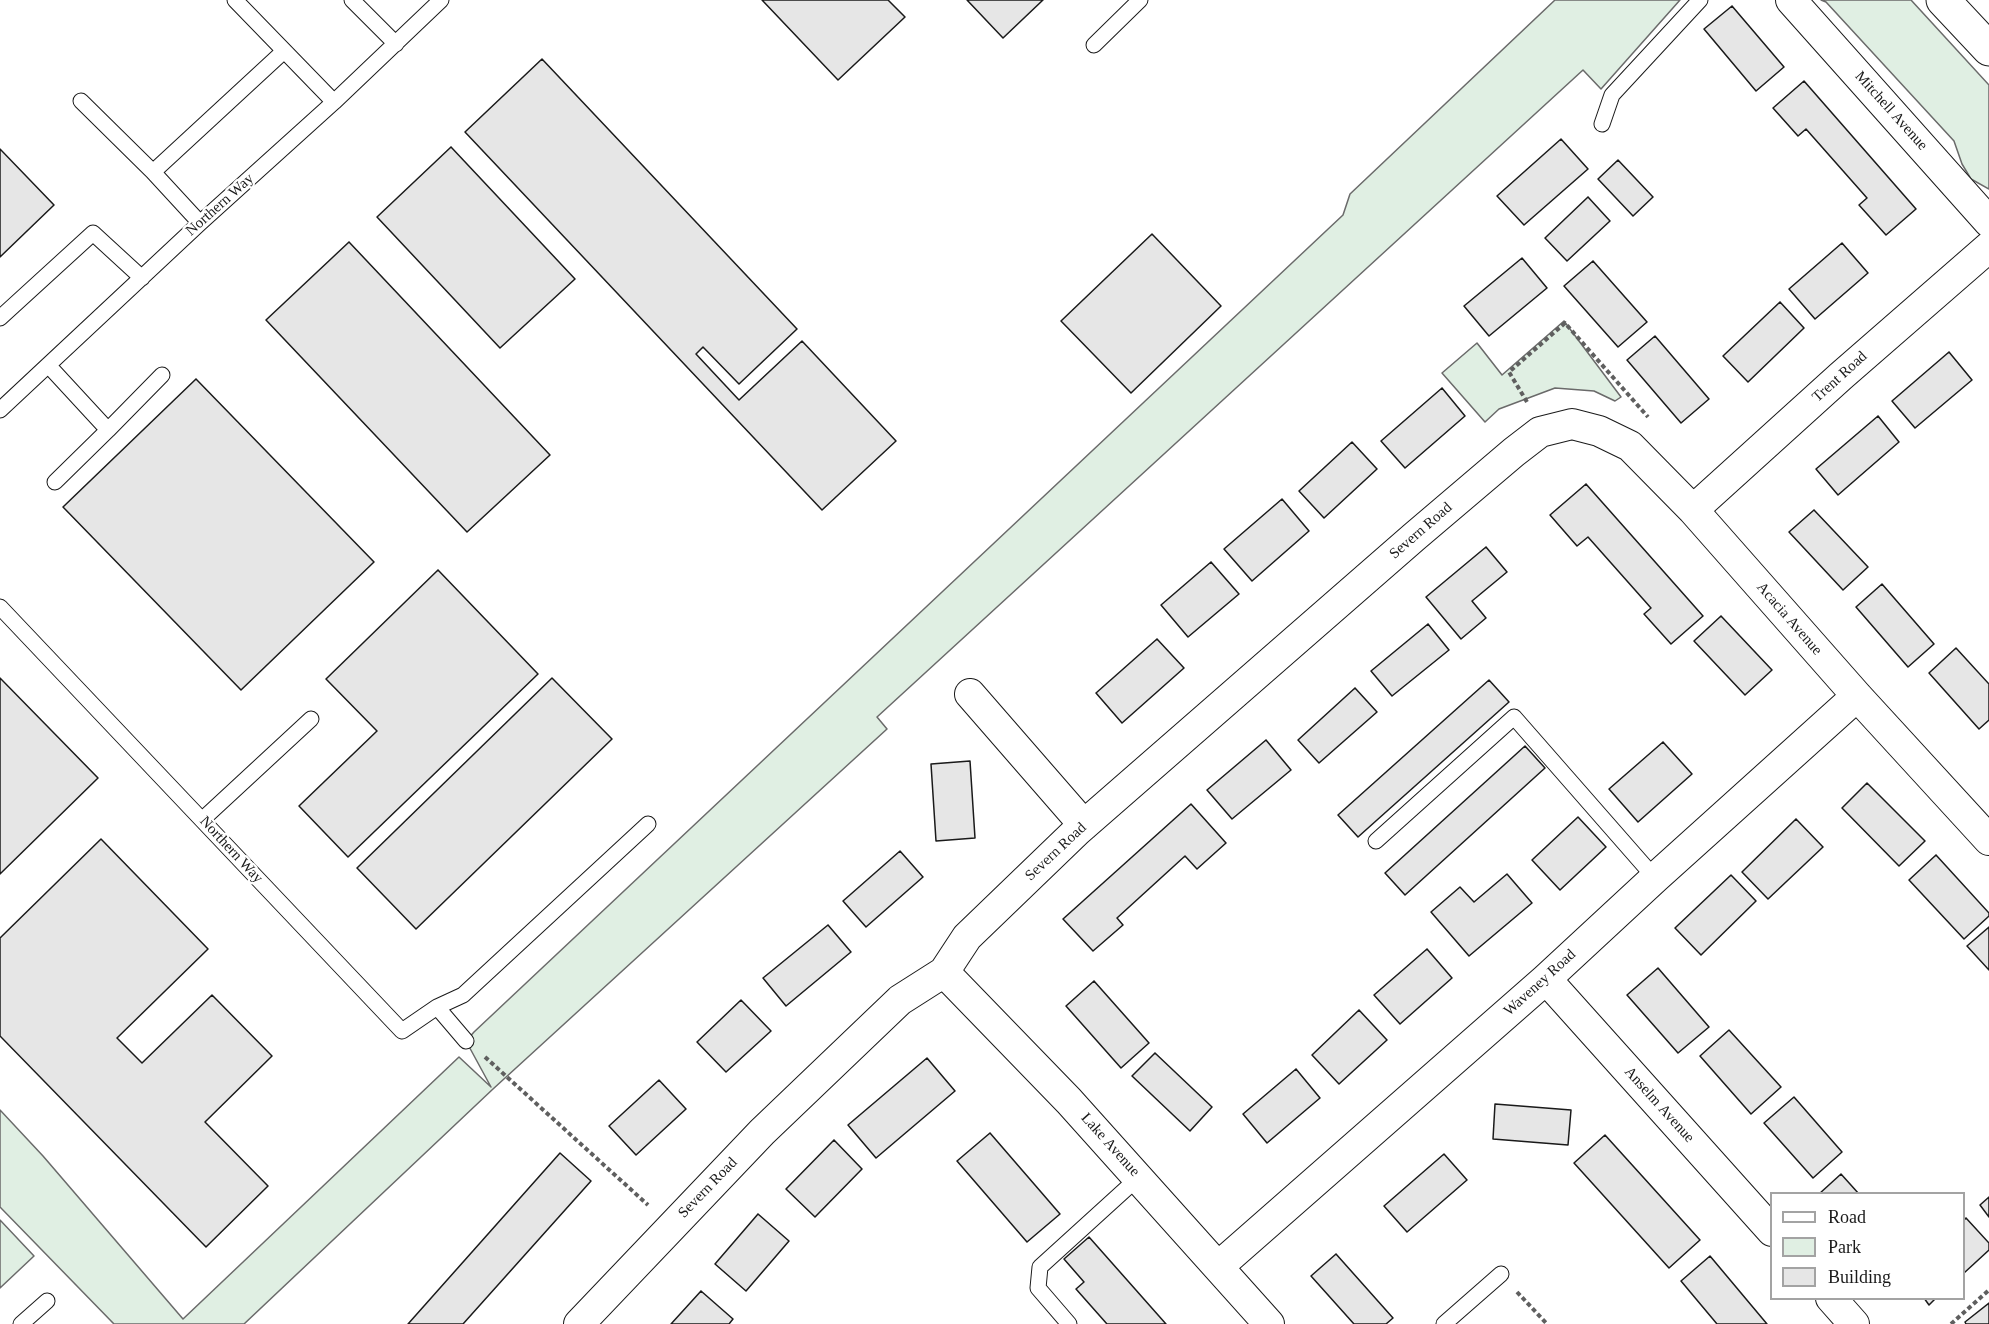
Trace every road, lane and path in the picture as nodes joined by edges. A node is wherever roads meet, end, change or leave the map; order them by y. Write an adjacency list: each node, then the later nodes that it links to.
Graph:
1 (235, 0): 11 (lane)
2 (352, 0): 8 (lane)
3 (441, 0): 8 (lane, Northern Way)
4 (1140, 0): 9 (lane)
5 (1700, 0): 14 (lane)
6 (1791, 0): 16 (street, Mitchell Avenue)
7 (1943, 0): 10 (main road)
8 (396, 44): 13 (lane, Northern Way)
9 (1094, 45)
10 (1989, 50)
11 (284, 51): 13 (lane); 15 (lane)
12 (81, 101): 15 (lane)
13 (334, 102): 17 (lane, Northern Way)
14 (1602, 124)
15 (153, 171): 17 (lane)
16 (1989, 222)
17 (200, 223): 19 (lane, Northern Way)
18 (1989, 247): 29 (street, Trent Road)
19 (142, 278): 20 (lane); 21 (lane, Northern Way)
20 (0, 318)
21 (48, 365): 24 (lane, Northern Way); 27 (lane)
22 (162, 375): 27 (lane)
23 (1528, 405): 25 (path)
24 (0, 410)
25 (1652, 422)
26 (1572, 424): 29 (street, Acacia Avenue); 36 (street, Severn Road)
27 (108, 430): 28 (lane)
28 (55, 482)
29 (1693, 510): 32 (street, Acacia Avenue)
30 (0, 607): 34 (lane, Northern Way)
31 (970, 694): 36 (street)
32 (1857, 696): 37 (street, Acacia Avenue); 39 (street, Waveney Road)
33 (311, 718): 34 (lane)
34 (202, 819): 42 (lane, Northern Way)
35 (648, 824): 42 (lane)
36 (1084, 825): 40 (street, Severn Road)
37 (1989, 840)
38 (1376, 841): 39 (lane)
39 (1655, 878): 41 (street, Waveney Road)
40 (944, 972): 44 (street, Lake Avenue); 45 (street, Severn Road)
41 (1546, 979): 46 (street, Anselm Avenue); 47 (street, Waveney Road)
42 (437, 1007): 43 (lane)
43 (466, 1041): 45 (path)
44 (1139, 1177): 47 (street, Lake Avenue); 54 (lane)
45 (671, 1226): 53 (street, Severn Road)
46 (1770, 1229)
47 (1219, 1266): 55 (street, Lake Avenue)
48 (1501, 1274): 56 (lane); 57 (path)
49 (1989, 1290): 59 (path)
50 (1833, 1300): 58 (street)
51 (47, 1301): 52 (lane)
52 (21, 1324)
53 (579, 1324)
54 (1069, 1324)
55 (1269, 1324)
56 (1444, 1324)
57 (1547, 1324)
58 (1854, 1324)
59 (1951, 1324)

